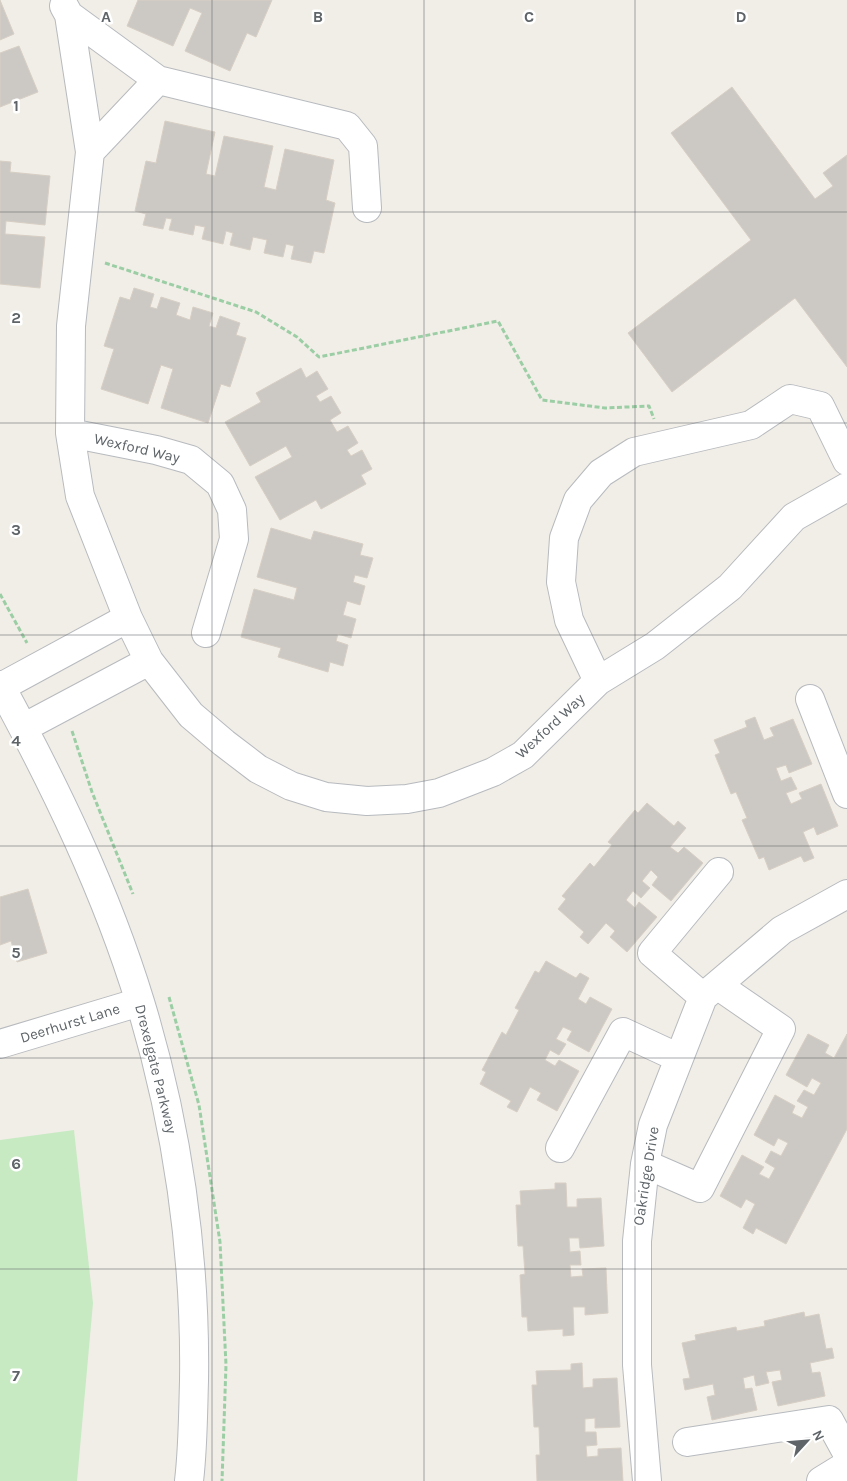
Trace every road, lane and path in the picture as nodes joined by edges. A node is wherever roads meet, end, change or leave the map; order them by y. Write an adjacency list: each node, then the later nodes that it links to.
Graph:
1 (65, 8): 2 (street, Wexford Way); 3 (street, Wexford Way)
2 (158, 80): 3 (street); 4 (street, Wexford Way)
3 (90, 152): 5 (street, Wexford Way)
4 (367, 208)
5 (78, 255): 6 (street, Wexford Way); 7 (path)
6 (70, 433): 11 (street, Wexford Way); 12 (street, Wexford Way)
7 (662, 445): 8 (street); 15 (street)
8 (847, 462)
9 (847, 487): 15 (street, Wexford Way)
10 (0, 594): 13 (path)
11 (128, 618): 14 (street, Wexford Way); 16 (street)
12 (206, 633)
13 (32, 651)
14 (149, 661): 15 (street, Wexford Way); 18 (street)
15 (598, 681)
16 (1, 686): 18 (street, Drexelgate Parkway)
17 (810, 700): 19 (street)
18 (23, 728): 23 (street, Drexelgate Parkway)
19 (847, 794)
20 (718, 872): 22 (street)
21 (847, 894): 22 (street, Oakridge Drive)
22 (710, 991): 25 (street, Oakridge Drive); 27 (street)
23 (140, 1002): 24 (street, Deerhurst Lane); 31 (street, Drexelgate Parkway)
24 (0, 1044)
25 (679, 1058): 26 (street); 27 (street, Oakridge Drive)
26 (560, 1148)
27 (645, 1164): 32 (street, Oakridge Drive)
28 (687, 1442): 29 (street)
29 (847, 1453)
30 (847, 1465): 33 (street)
31 (189, 1481)
32 (647, 1481)
33 (821, 1481)

